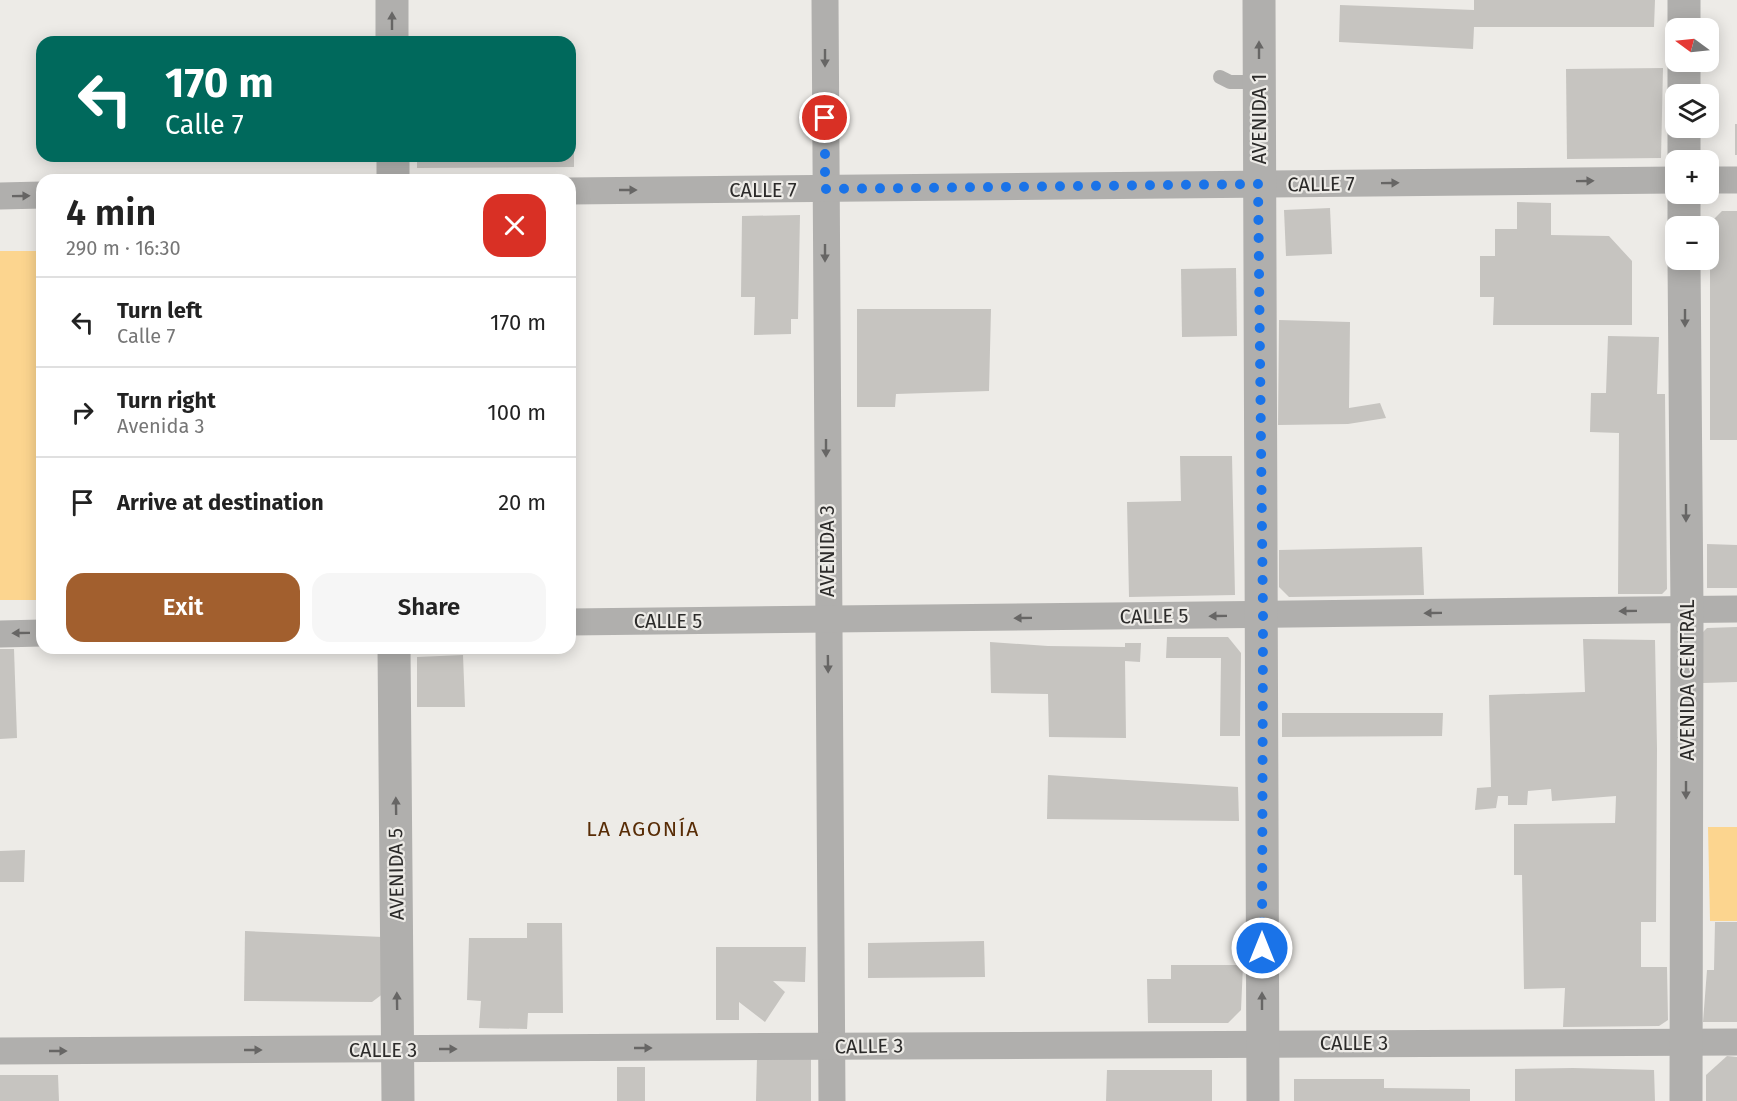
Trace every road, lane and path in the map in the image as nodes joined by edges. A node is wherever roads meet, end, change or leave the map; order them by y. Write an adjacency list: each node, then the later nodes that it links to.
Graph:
1 (392, 0): 6 (street, one-way to 1)
2 (825, 0): 13 (street, AVENIDA 3, one-way to 13)
3 (1259, 0): 8 (street, AVENIDA 1, one-way to 3)
4 (1684, 0): 5 (street)
5 (1684, 18)
6 (392, 36)
7 (1220, 77): 8 (lane)
8 (1259, 82): 12 (street, AVENIDA 1)
9 (1665, 180): 12 (street, CALLE 7, one-way to 9)
10 (1719, 180): 11 (street)
11 (1737, 180)
12 (1258, 184): 13 (street, CALLE 7); 20 (street, AVENIDA 1)
13 (825, 189): 14 (street, CALLE 7, one-way to 13); 21 (street, AVENIDA 3, one-way to 21)
14 (576, 190)
15 (36, 195): 16 (street, one-way to 15)
16 (0, 196)
17 (1684, 270): 19 (street, AVENIDA CENTRAL, one-way to 19)
18 (1737, 609): 19 (street, CALLE 5)
19 (1687, 610): 20 (street, CALLE 5, one-way to 20); 26 (street, AVENIDA CENTRAL, one-way to 26)
20 (1263, 615): 21 (street, CALLE 5, one-way to 21); 28 (street, AVENIDA 1, one-way to 20)
21 (827, 620): 22 (street, CALLE 5); 29 (street, AVENIDA 3, one-way to 29)
22 (576, 622)
23 (36, 633): 24 (street, one-way to 24)
24 (0, 634)
25 (394, 654): 30 (street, AVENIDA 5, one-way to 25)
26 (1686, 1042): 27 (street, CALLE 3); 28 (street, CALLE 3); 35 (street, AVENIDA CENTRAL)
27 (1737, 1042)
28 (1262, 1043): 29 (street, CALLE 3); 34 (street, AVENIDA 1)
29 (831, 1047): 30 (street, CALLE 3, one-way to 29); 33 (street, AVENIDA 3)
30 (398, 1050): 31 (street, CALLE 3, one-way to 30); 32 (street, AVENIDA 5)
31 (0, 1052)
32 (398, 1101)
33 (832, 1101)
34 (1263, 1101)
35 (1686, 1101)

